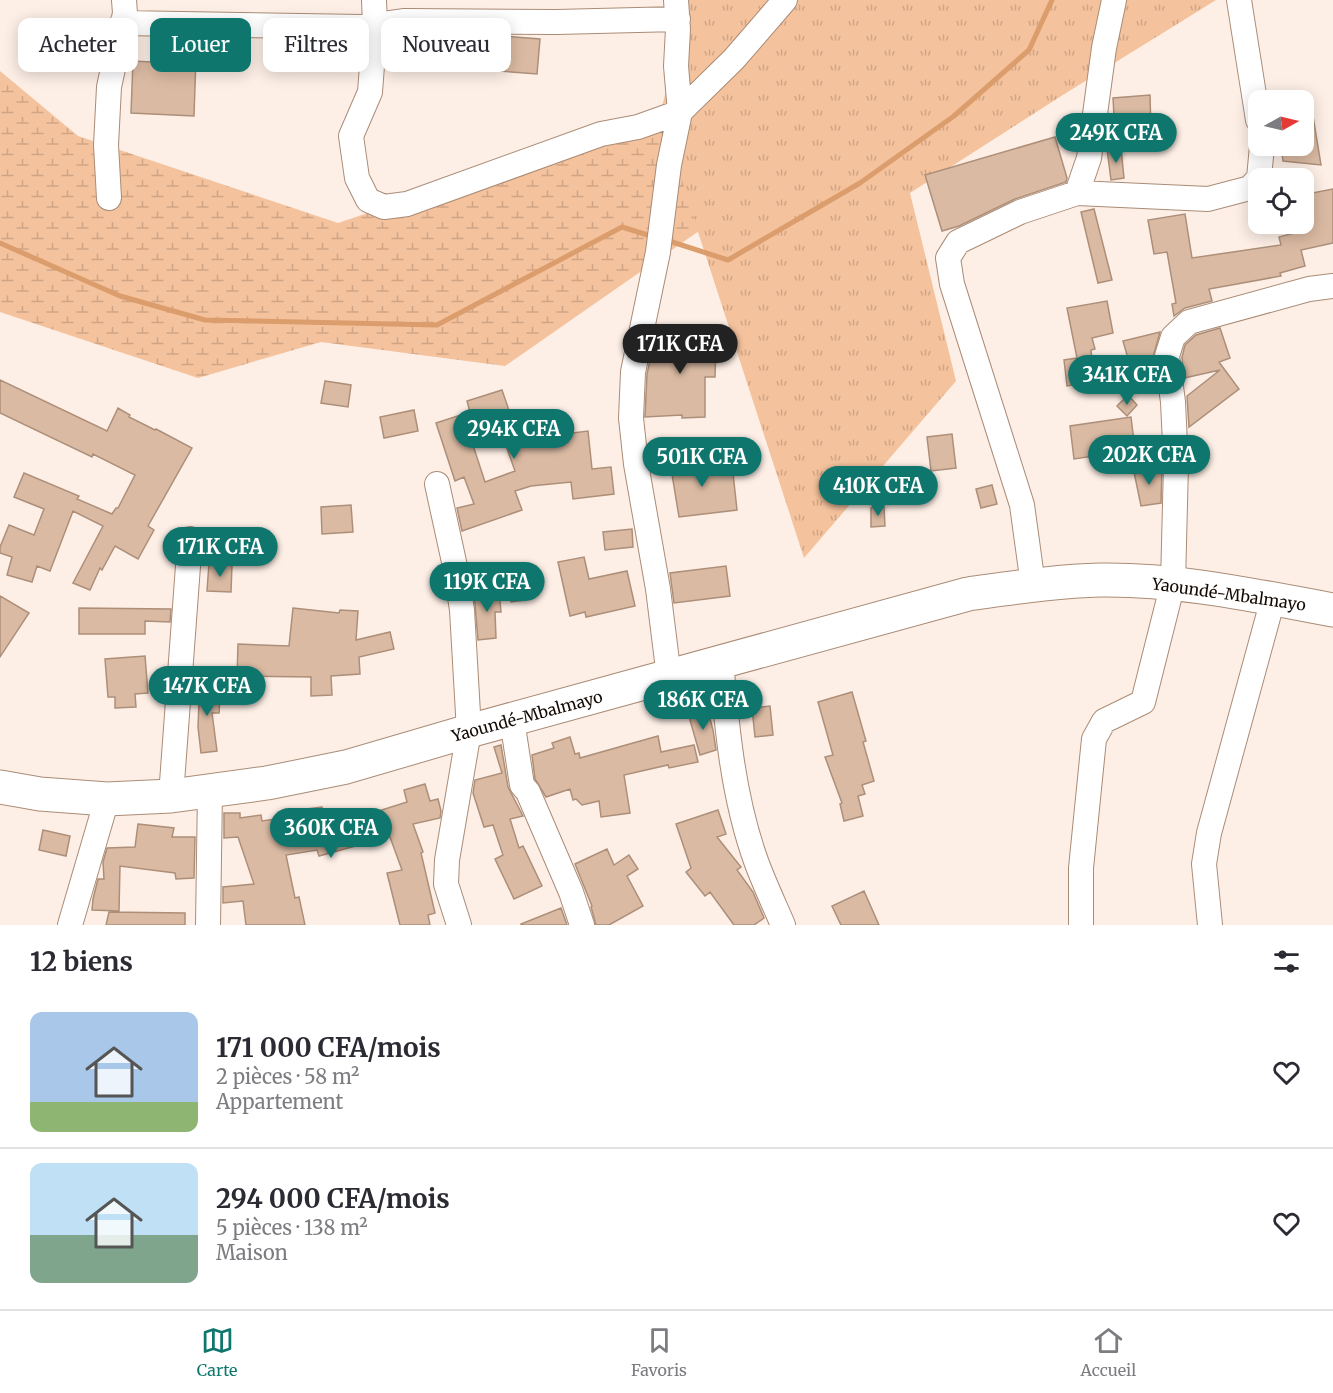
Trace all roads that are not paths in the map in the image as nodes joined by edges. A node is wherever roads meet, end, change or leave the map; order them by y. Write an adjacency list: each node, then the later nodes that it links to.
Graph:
1 (374, 0): 7 (street)
2 (785, 0): 9 (street)
3 (1114, 0): 11 (street)
4 (1239, 0): 8 (street)
5 (677, 10): 7 (street); 9 (street)
6 (123, 12): 7 (street); 12 (street)
7 (375, 26): 9 (street)
8 (1253, 90)
9 (680, 112): 21 (street)
10 (1248, 189): 11 (street)
11 (1077, 194): 17 (street)
12 (109, 198)
13 (1333, 286): 16 (street)
14 (436, 484): 23 (street)
15 (190, 539): 26 (street)
16 (1173, 583): 17 (highway, Yaoundé-Mbalmayo); 18 (highway, Yaoundé-Mbalmayo); 33 (street)
17 (1033, 585): 20 (highway, Yaoundé-Mbalmayo)
18 (1273, 599): 19 (highway, Yaoundé-Mbalmayo); 34 (street)
19 (1333, 610)
20 (721, 661): 21 (highway, Yaoundé-Mbalmayo); 32 (street)
21 (669, 677): 22 (highway, Yaoundé-Mbalmayo)
22 (513, 720): 23 (highway, Yaoundé-Mbalmayo); 31 (street)
23 (469, 731): 25 (highway, Yaoundé-Mbalmayo); 30 (street)
24 (0, 786): 27 (highway, Yaoundé-Mbalmayo)
25 (210, 790): 26 (highway, Yaoundé-Mbalmayo); 29 (street)
26 (171, 796): 27 (highway, Yaoundé-Mbalmayo)
27 (107, 799): 28 (street)
28 (70, 925)
29 (208, 925)
30 (459, 925)
31 (582, 925)
32 (783, 925)
33 (1081, 925)
34 (1210, 925)

